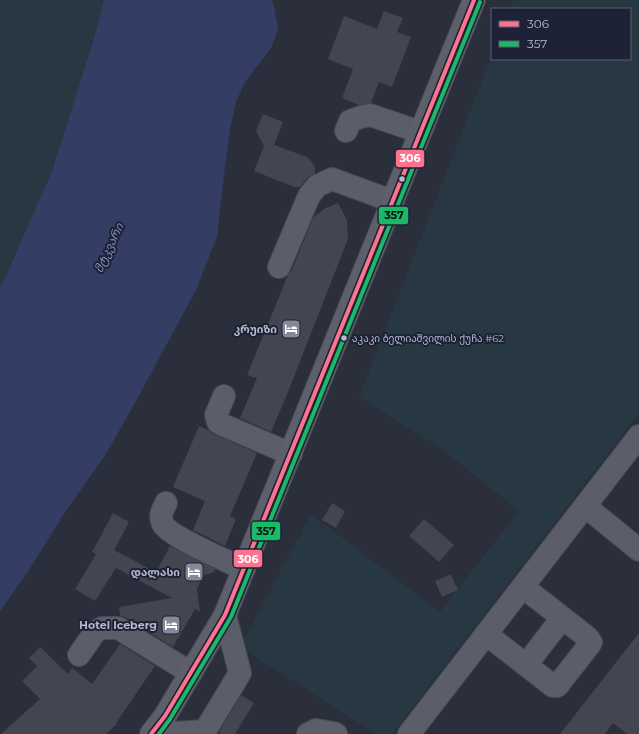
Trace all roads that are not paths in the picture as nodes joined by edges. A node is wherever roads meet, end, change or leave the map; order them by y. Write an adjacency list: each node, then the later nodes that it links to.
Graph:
1 (474, 0): 3 (main road)
2 (346, 131): 3 (lane)
3 (420, 132): 4 (main road)
4 (392, 201): 5 (lane); 8 (main road)
5 (280, 267)
6 (224, 396): 8 (lane)
7 (639, 436): 10 (lane)
8 (291, 454): 12 (main road)
9 (166, 503): 12 (lane)
10 (585, 506): 11 (lane); 13 (lane)
11 (639, 550)
12 (244, 569): 14 (main road)
13 (523, 587): 15 (lane); 16 (lane)
14 (225, 615): 19 (main road); 21 (lane)
15 (562, 618): 18 (lane); 18 (lane)
16 (486, 634): 18 (lane); 24 (lane)
17 (79, 655): 19 (lane)
18 (526, 665)
19 (191, 673): 20 (main road)
20 (151, 734)
21 (158, 734)
22 (308, 734): 23 (lane)
23 (336, 734)
24 (409, 734)

